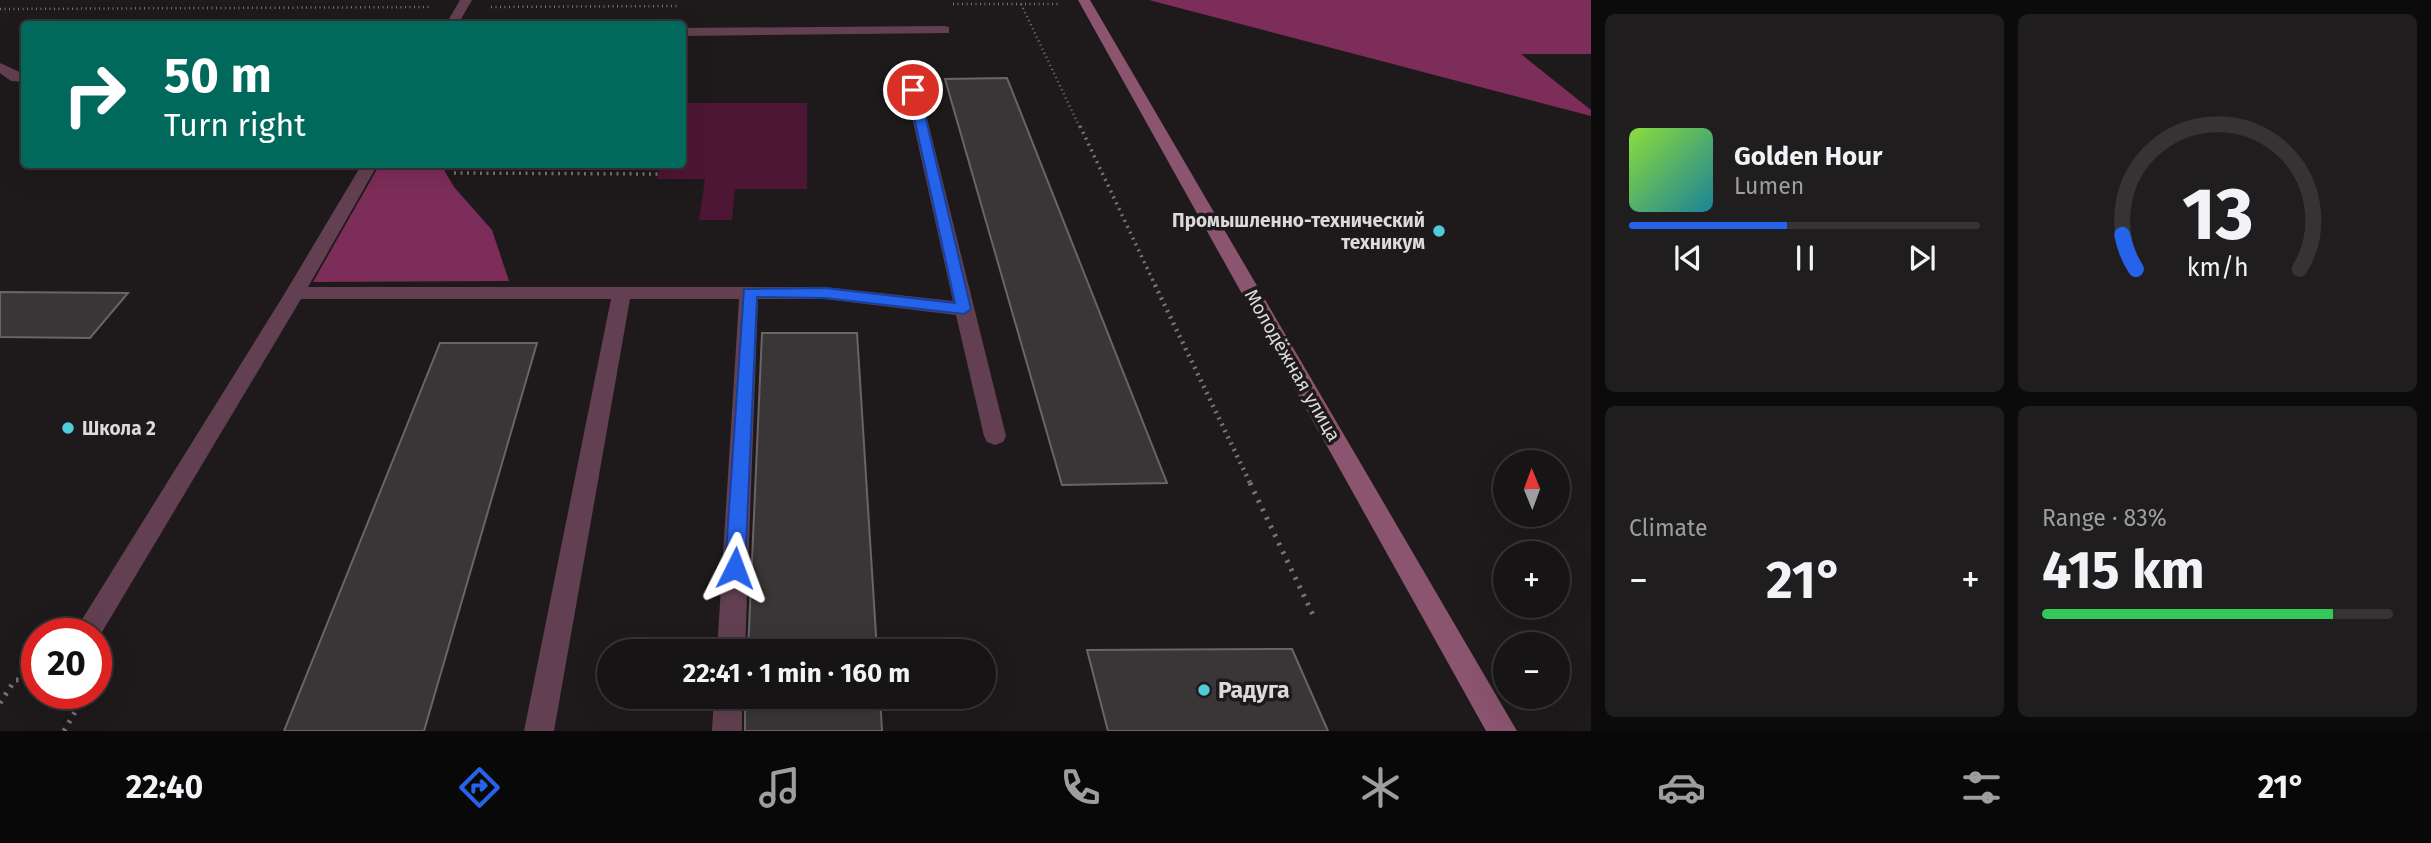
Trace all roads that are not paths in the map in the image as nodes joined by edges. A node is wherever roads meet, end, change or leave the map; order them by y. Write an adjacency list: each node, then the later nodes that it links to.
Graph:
1 (1085, 2): 20 (street, Молодёжная улица)
2 (464, 4): 3 (lane)
3 (454, 21)
4 (944, 30): 5 (lane)
5 (686, 32)
6 (0, 67): 7 (lane)
7 (21, 78)
8 (913, 90): 13 (lane)
9 (368, 168): 12 (lane)
10 (622, 292): 11 (lane); 12 (lane); 18 (lane)
11 (750, 292): 13 (lane); 16 (lane)
12 (295, 293): 15 (lane)
13 (964, 309): 14 (lane)
14 (995, 436)
15 (96, 618)
16 (732, 639)
17 (728, 709): 19 (lane)
18 (539, 731)
19 (727, 731)
20 (1502, 731)

